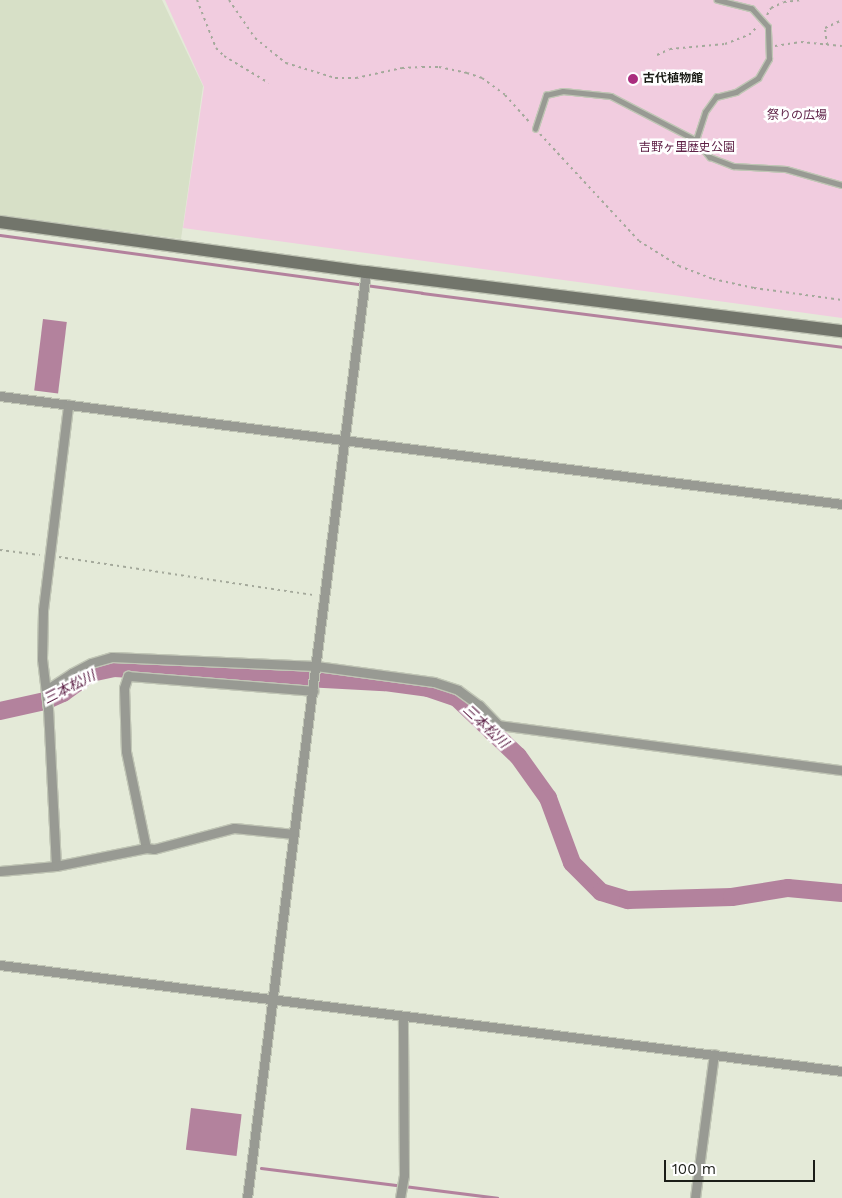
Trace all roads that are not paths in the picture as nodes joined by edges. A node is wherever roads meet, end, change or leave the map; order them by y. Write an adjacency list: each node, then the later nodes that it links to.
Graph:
1 (717, 0): 3 (lane)
2 (535, 129): 3 (lane)
3 (696, 140): 4 (lane)
4 (842, 185)
5 (0, 222): 6 (street)
6 (366, 272): 7 (street); 10 (street)
7 (842, 331)
8 (0, 396): 9 (street)
9 (68, 405): 10 (street); 13 (street)
10 (346, 441): 11 (street); 12 (street)
11 (842, 504)
12 (316, 666): 13 (street); 14 (street); 15 (street)
13 (46, 690): 18 (street)
14 (313, 692): 16 (street); 17 (street)
15 (842, 770)
16 (294, 834): 17 (street); 21 (street)
17 (146, 848): 18 (street)
18 (56, 866): 19 (street)
19 (0, 871)
20 (0, 965): 21 (street)
21 (274, 998): 22 (street); 25 (street)
22 (404, 1018): 23 (street); 26 (street)
23 (714, 1054): 24 (street); 27 (street)
24 (842, 1072)
25 (247, 1198)
26 (400, 1198)
27 (695, 1198)

